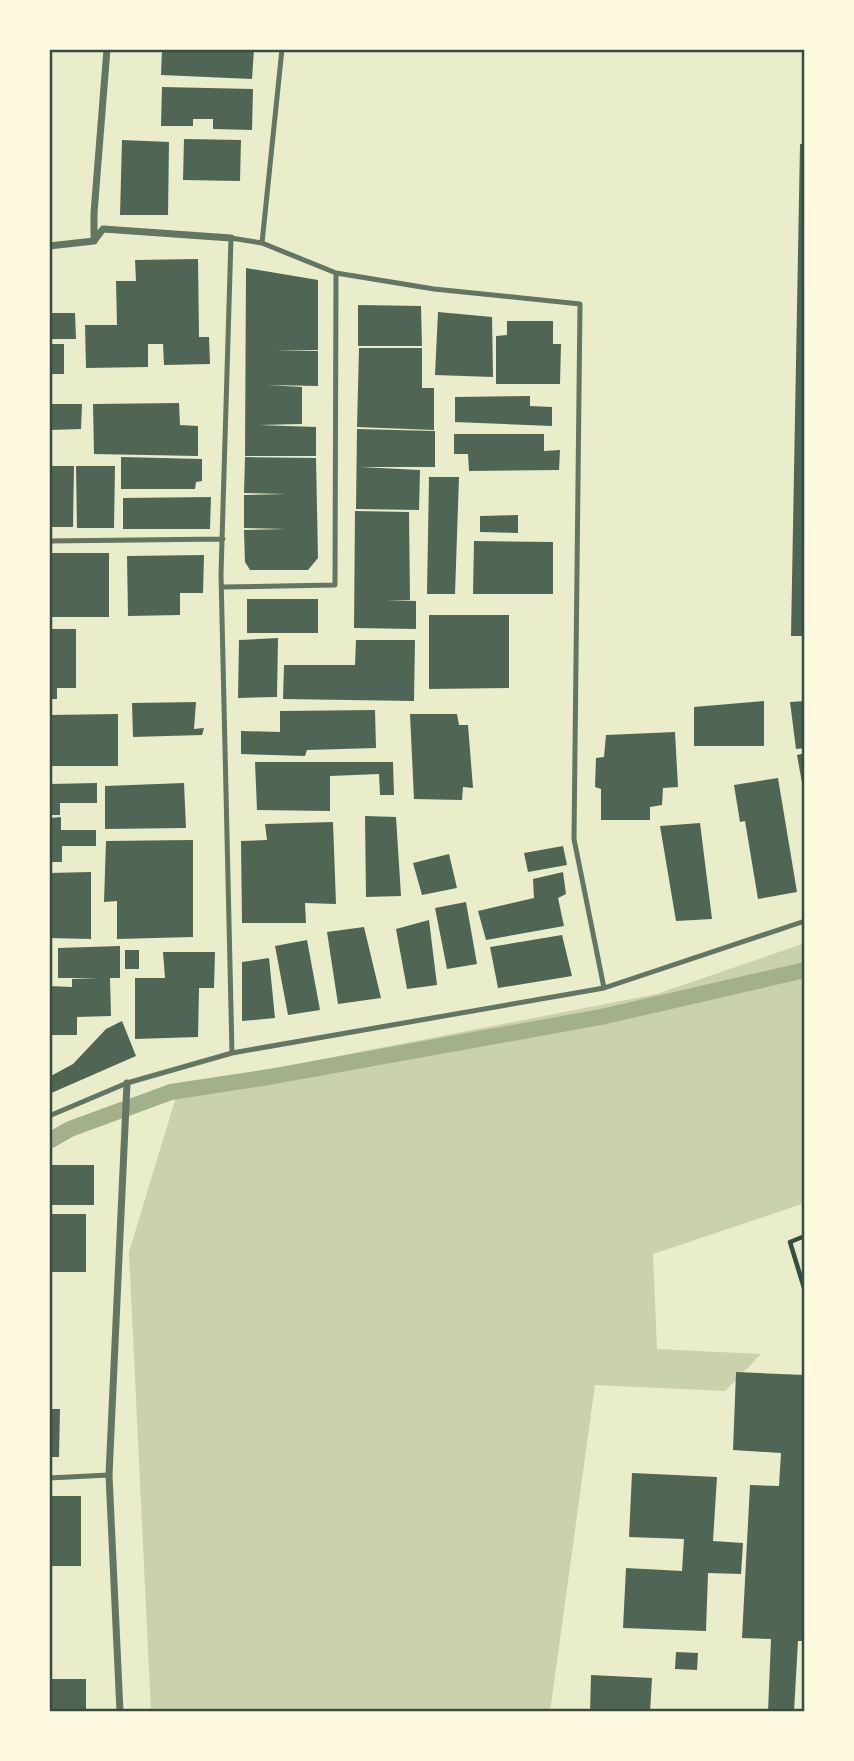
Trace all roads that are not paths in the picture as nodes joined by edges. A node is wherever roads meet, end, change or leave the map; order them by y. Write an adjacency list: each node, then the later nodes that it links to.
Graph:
1 (107, 49): 4 (street)
2 (282, 49): 5 (lane)
3 (231, 238): 4 (street); 5 (lane); 8 (lane)
4 (94, 241): 6 (street)
5 (262, 243): 7 (lane)
6 (49, 246)
7 (336, 273): 10 (lane); 12 (lane)
8 (223, 539): 9 (lane); 10 (lane)
9 (49, 541)
10 (222, 587): 13 (lane)
11 (805, 921): 12 (lane)
12 (604, 988): 13 (lane)
13 (232, 1053): 14 (lane)
14 (127, 1083): 15 (lane); 16 (street)
15 (49, 1116)
16 (109, 1475): 17 (lane); 18 (street)
17 (49, 1478)
18 (120, 1712)

